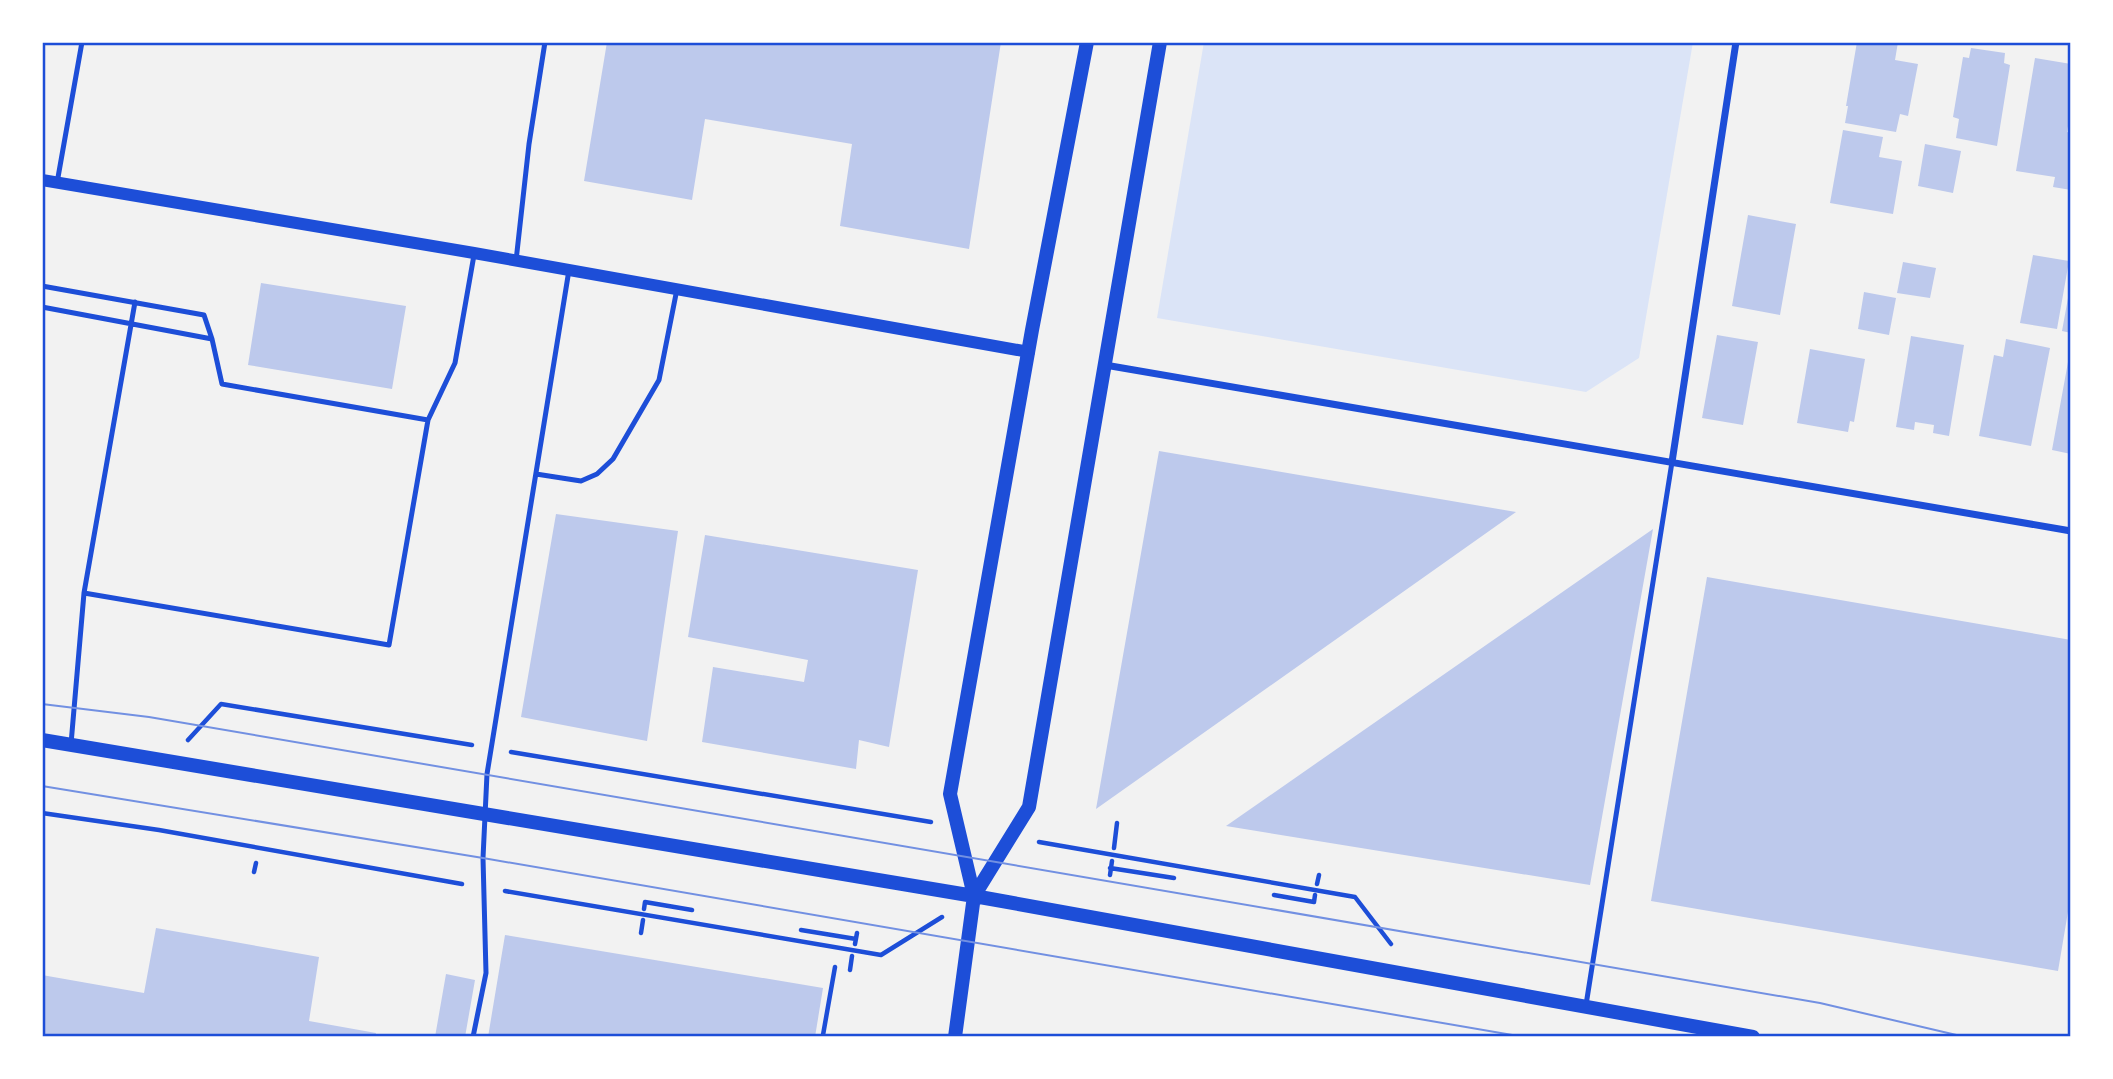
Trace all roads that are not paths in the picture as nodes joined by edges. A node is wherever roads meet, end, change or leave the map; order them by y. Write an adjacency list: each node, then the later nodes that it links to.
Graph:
1 (82, 42): 7 (lane)
2 (545, 42): 9 (lane)
3 (1087, 42): 17 (main road)
4 (1160, 42): 18 (main road)
5 (1736, 42): 20 (street)
6 (42, 180): 7 (street)
7 (57, 183): 8 (street)
8 (474, 253): 9 (street); 19 (lane)
9 (516, 261): 10 (street)
10 (569, 270): 12 (street); 21 (lane)
11 (42, 286): 13 (lane)
12 (677, 289): 17 (street); 21 (lane)
13 (135, 302): 15 (lane); 16 (lane)
14 (42, 307): 15 (lane)
15 (132, 325): 16 (lane); 23 (lane)
16 (212, 339): 19 (lane)
17 (1029, 352): 27 (main road)
18 (1105, 365): 20 (street); 27 (main road)
19 (428, 420): 23 (lane)
20 (1672, 462): 22 (street); 28 (lane)
21 (536, 474): 26 (lane)
22 (2071, 531)
23 (84, 593): 25 (lane)
24 (42, 740): 25 (main road)
25 (71, 744): 26 (main road)
26 (484, 815): 27 (main road); 29 (lane)
27 (974, 897): 28 (main road); 30 (main road)
28 (1586, 1007): 31 (main road)
29 (473, 1037)
30 (956, 1037)
31 (1753, 1037)

